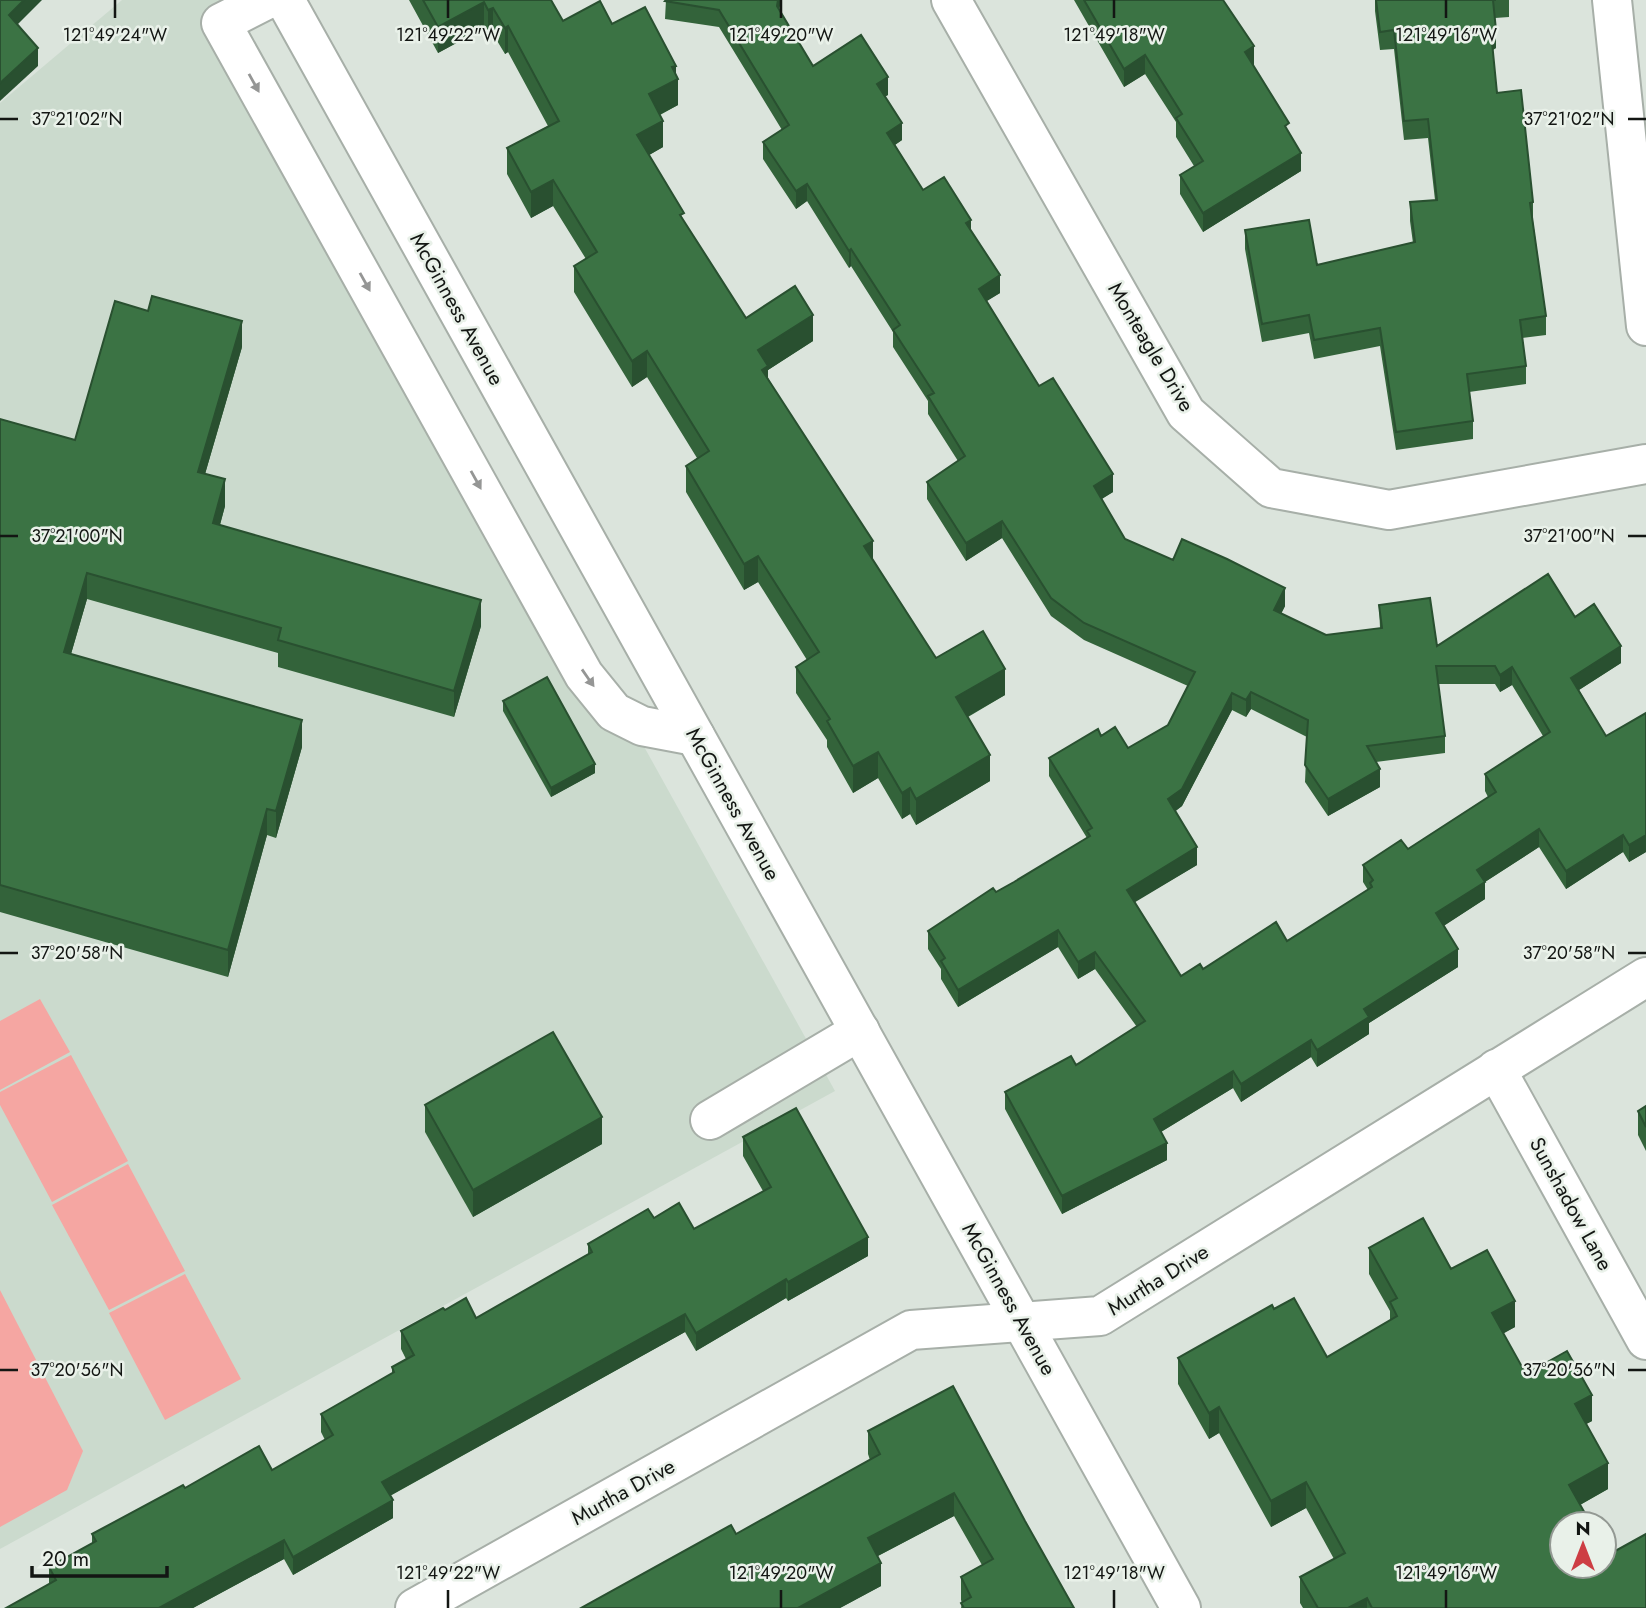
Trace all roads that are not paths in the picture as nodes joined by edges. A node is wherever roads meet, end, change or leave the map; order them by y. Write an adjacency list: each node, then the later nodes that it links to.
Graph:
1 (266, 0): 7 (street, one-way to 7)
2 (285, 0): 7 (street, McGinness Avenue)
3 (951, 0): 6 (street, Monteagle Drive)
4 (1612, 0): 5 (street)
5 (1646, 326)
6 (1646, 464)
7 (695, 736): 9 (street, McGinness Avenue)
8 (1646, 977): 10 (street, Murtha Drive)
9 (860, 1031): 11 (street); 12 (street, McGinness Avenue)
10 (1496, 1069): 12 (street, Murtha Drive); 13 (street, Sunshadow Lane)
11 (710, 1121)
12 (1022, 1322): 14 (street, Murtha Drive); 15 (street, McGinness Avenue)
13 (1646, 1340)
14 (415, 1608)
15 (1181, 1608)

